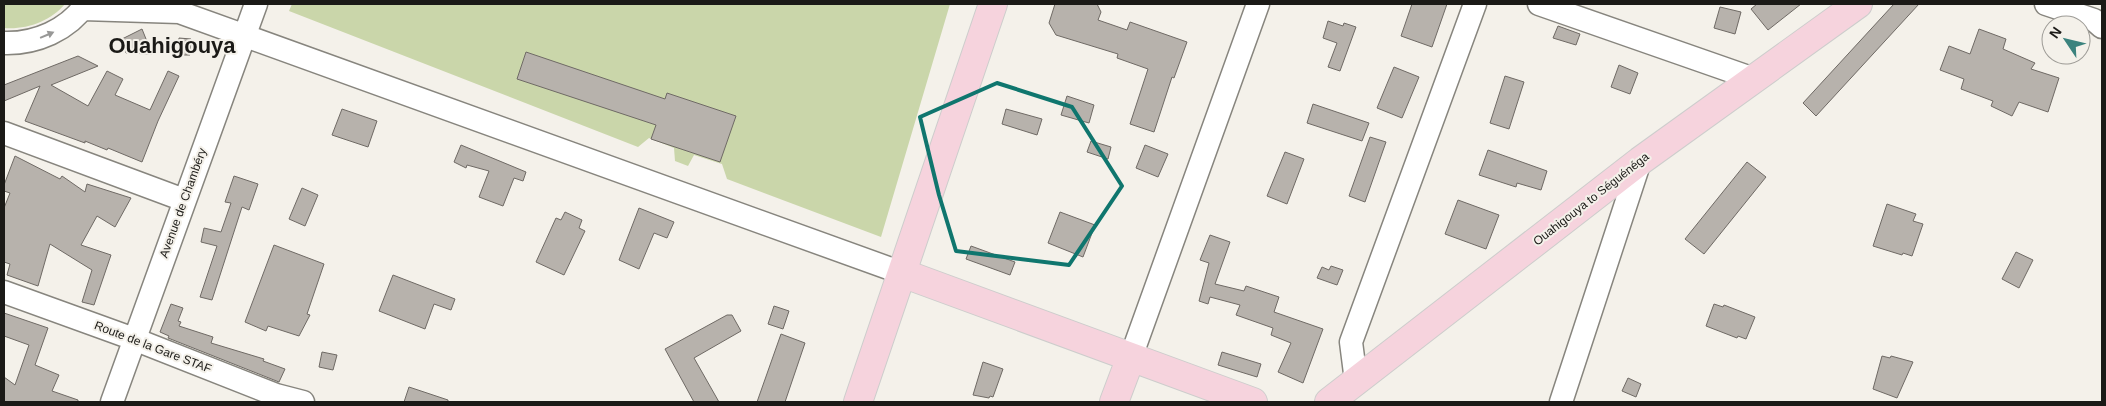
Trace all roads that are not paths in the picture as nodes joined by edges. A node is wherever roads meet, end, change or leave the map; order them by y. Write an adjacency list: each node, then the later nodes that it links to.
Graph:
1 (256, 4): 11 (street, Avenue de Chambéry)
2 (993, 4): 17 (main road)
3 (1258, 4): 20 (street)
4 (1475, 4): 21 (street)
5 (1538, 4): 13 (street)
6 (1858, 4): 13 (main road, Ouahigouya to Séguénéga)
7 (2046, 4): 10 (street)
8 (84, 6): 9 (street); 12 (street, one-way to 8)
9 (174, 8): 11 (street)
10 (2102, 27)
11 (244, 36): 16 (street, Avenue de Chambéry); 17 (street)
12 (4, 43)
13 (1754, 79): 15 (main road, Ouahigouya to Séguénéga)
14 (4, 133): 16 (street)
15 (1640, 161): 21 (main road, Ouahigouya to Séguénéga); 29 (street)
16 (184, 200): 19 (street, Avenue de Chambéry)
17 (902, 273): 20 (main road); 25 (main road)
18 (4, 292): 19 (street, Route de la Gare STAF)
19 (134, 338): 22 (street, Route de la Gare STAF); 23 (street, Avenue de Chambéry)
20 (1131, 357): 26 (main road); 27 (main road)
21 (1356, 381): 28 (main road, Ouahigouya to Séguénéga)
22 (277, 399): 24 (street, Route de la Gare STAF)
23 (112, 402)
24 (303, 402)
25 (858, 402)
26 (1114, 402)
27 (1253, 402)
28 (1329, 402)
29 (1561, 402)

